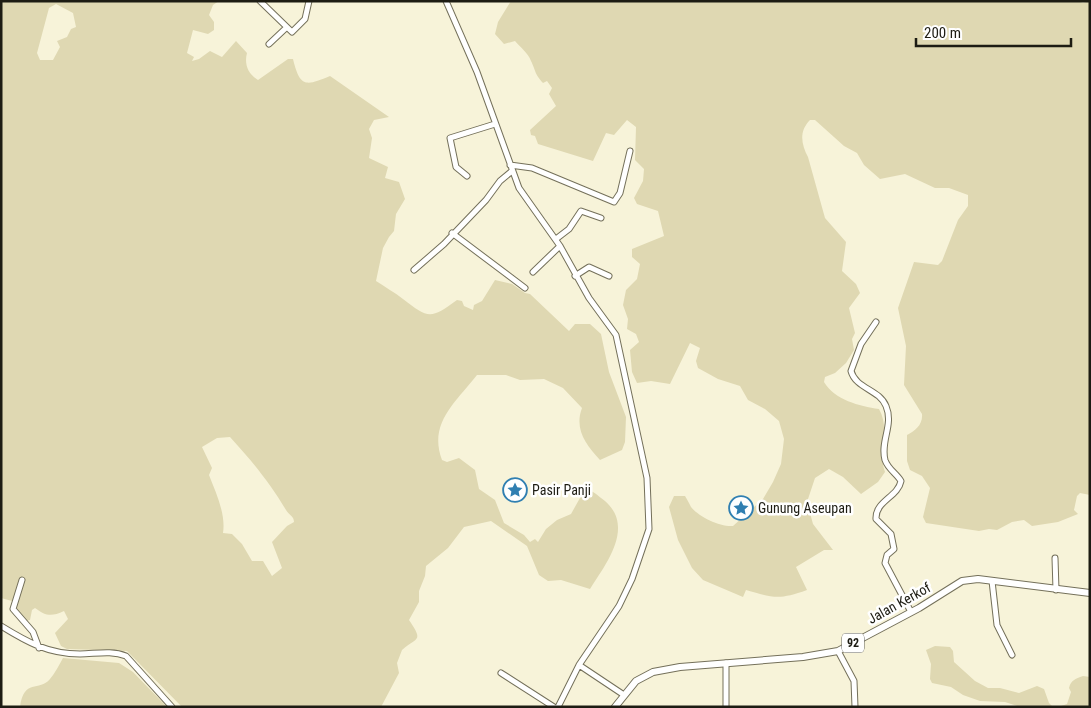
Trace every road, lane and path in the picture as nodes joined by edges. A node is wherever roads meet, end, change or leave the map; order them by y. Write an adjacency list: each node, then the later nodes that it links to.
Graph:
1 (260, 1): 4 (street)
2 (309, 1): 4 (street)
3 (446, 1): 6 (street)
4 (286, 28): 5 (street)
5 (269, 44)
6 (495, 124): 8 (street); 9 (street)
7 (630, 151): 8 (street)
8 (511, 168): 11 (street); 12 (street)
9 (466, 176)
10 (600, 218): 12 (street)
11 (452, 233): 14 (street); 18 (street)
12 (556, 240): 13 (street)
13 (560, 246): 15 (street); 16 (street)
14 (414, 270)
15 (534, 272)
16 (575, 276): 17 (street); 31 (street)
17 (609, 276)
18 (525, 288)
19 (876, 322): 25 (street)
20 (1056, 558): 23 (street)
21 (22, 580): 27 (street)
22 (992, 581): 23 (main road, Jalan Kerkof / 92); 25 (main road, Jalan Kerkof / 92); 29 (street)
23 (1056, 590): 24 (main road, Jalan Kerkof / 92)
24 (1090, 593)
25 (911, 612): 28 (main road, Jalan Kerkof / 92)
26 (1, 626): 27 (street)
27 (39, 648): 34 (street)
28 (838, 651): 30 (main road, Jalan Kerkof / 92); 39 (street)
29 (1012, 654)
30 (726, 663): 33 (main road, Jalan Kerkof / 92); 38 (street)
31 (579, 665): 33 (street); 36 (street)
32 (502, 673): 35 (street)
33 (624, 695): 37 (main road, Jalan Kerkof / 92)
34 (172, 707)
35 (554, 707)
36 (558, 707)
37 (615, 707)
38 (726, 707)
39 (855, 707)

